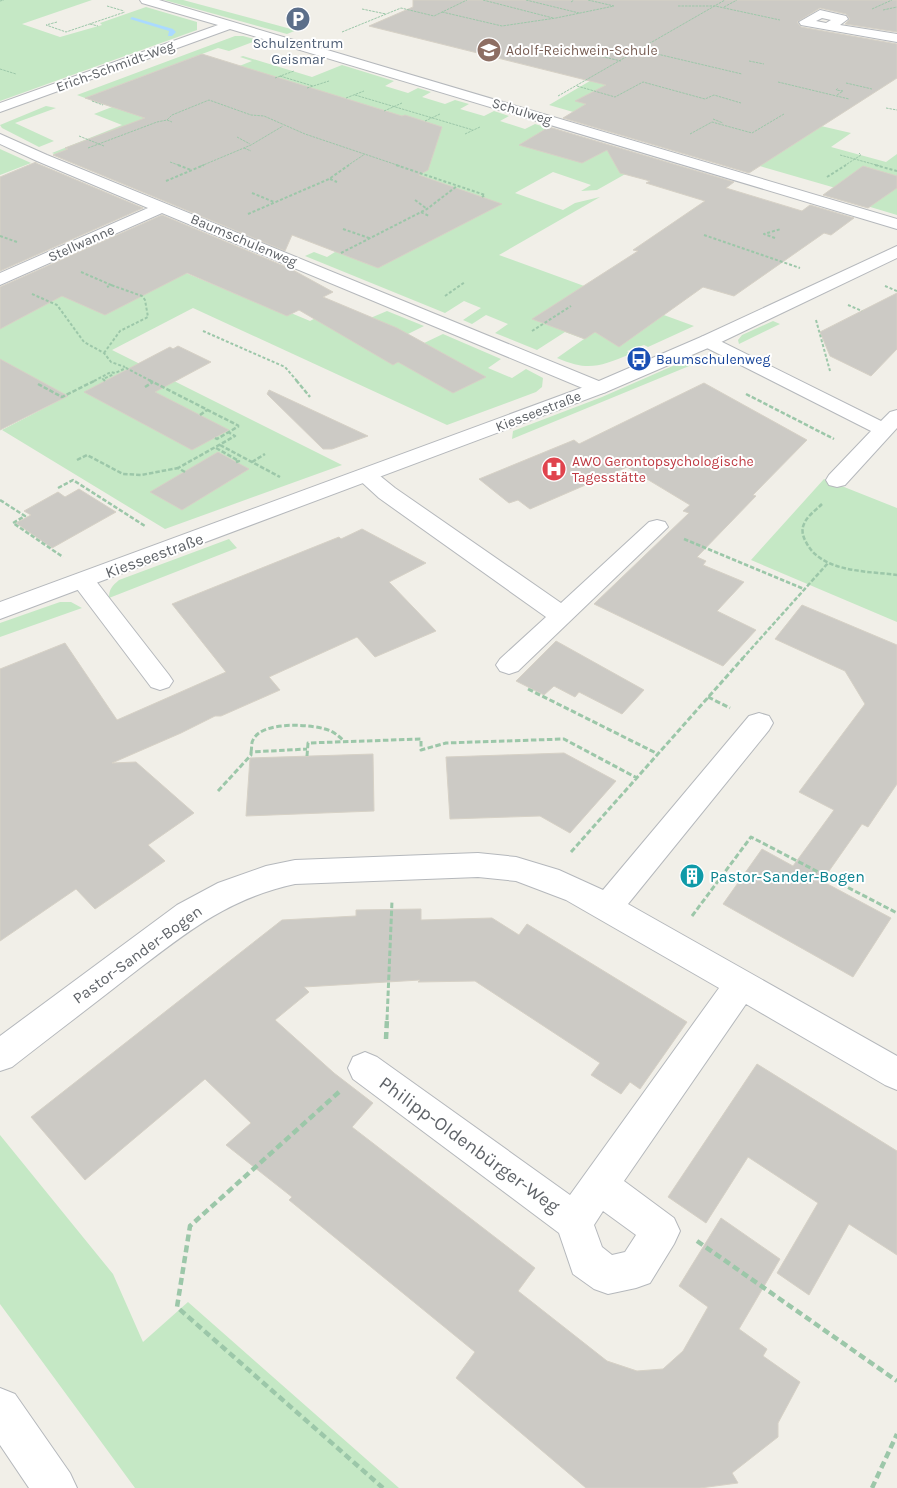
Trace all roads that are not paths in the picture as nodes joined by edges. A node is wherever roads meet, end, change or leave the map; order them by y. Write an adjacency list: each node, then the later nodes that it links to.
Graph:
1 (146, 0): 3 (street, Schulweg)
2 (805, 22): 4 (street)
3 (230, 25): 5 (street, Erich-Schmidt-Weg); 8 (street, Schulweg)
4 (897, 38)
5 (0, 108)
6 (0, 138): 7 (street, Baumschulenweg)
7 (162, 207): 10 (street, Stellwanne); 12 (street, Baumschulenweg)
8 (897, 224)
9 (897, 251): 11 (street, Kiesseestraße)
10 (0, 280)
11 (708, 341): 12 (street, Kiesseestraße); 13 (street)
12 (599, 388): 14 (street, Kiesseestraße)
13 (890, 423): 15 (street)
14 (366, 476): 17 (street, Kiesseestraße); 19 (street)
15 (838, 480)
16 (657, 527): 19 (street)
17 (83, 582): 18 (street, Kiesseestraße); 21 (street, Kiesseestraße)
18 (0, 611)
19 (562, 616): 20 (street)
20 (509, 666)
21 (160, 681)
22 (759, 723): 23 (street)
23 (607, 907): 24 (street, Pastor-Sander-Bogen); 25 (street, Pastor-Sander-Bogen)
24 (742, 983): 27 (street, Pastor-Sander-Bogen); 28 (street, Philipp-Oldenbürger-Weg)
25 (0, 1056)
26 (365, 1068): 29 (street, Philipp-Oldenbürger-Weg)
27 (897, 1074)
28 (599, 1186): 29 (street, Philipp-Oldenbürger-Weg); 29 (street, Philipp-Oldenbürger-Weg)
29 (574, 1221)
30 (0, 1409): 31 (street)
31 (55, 1488)

